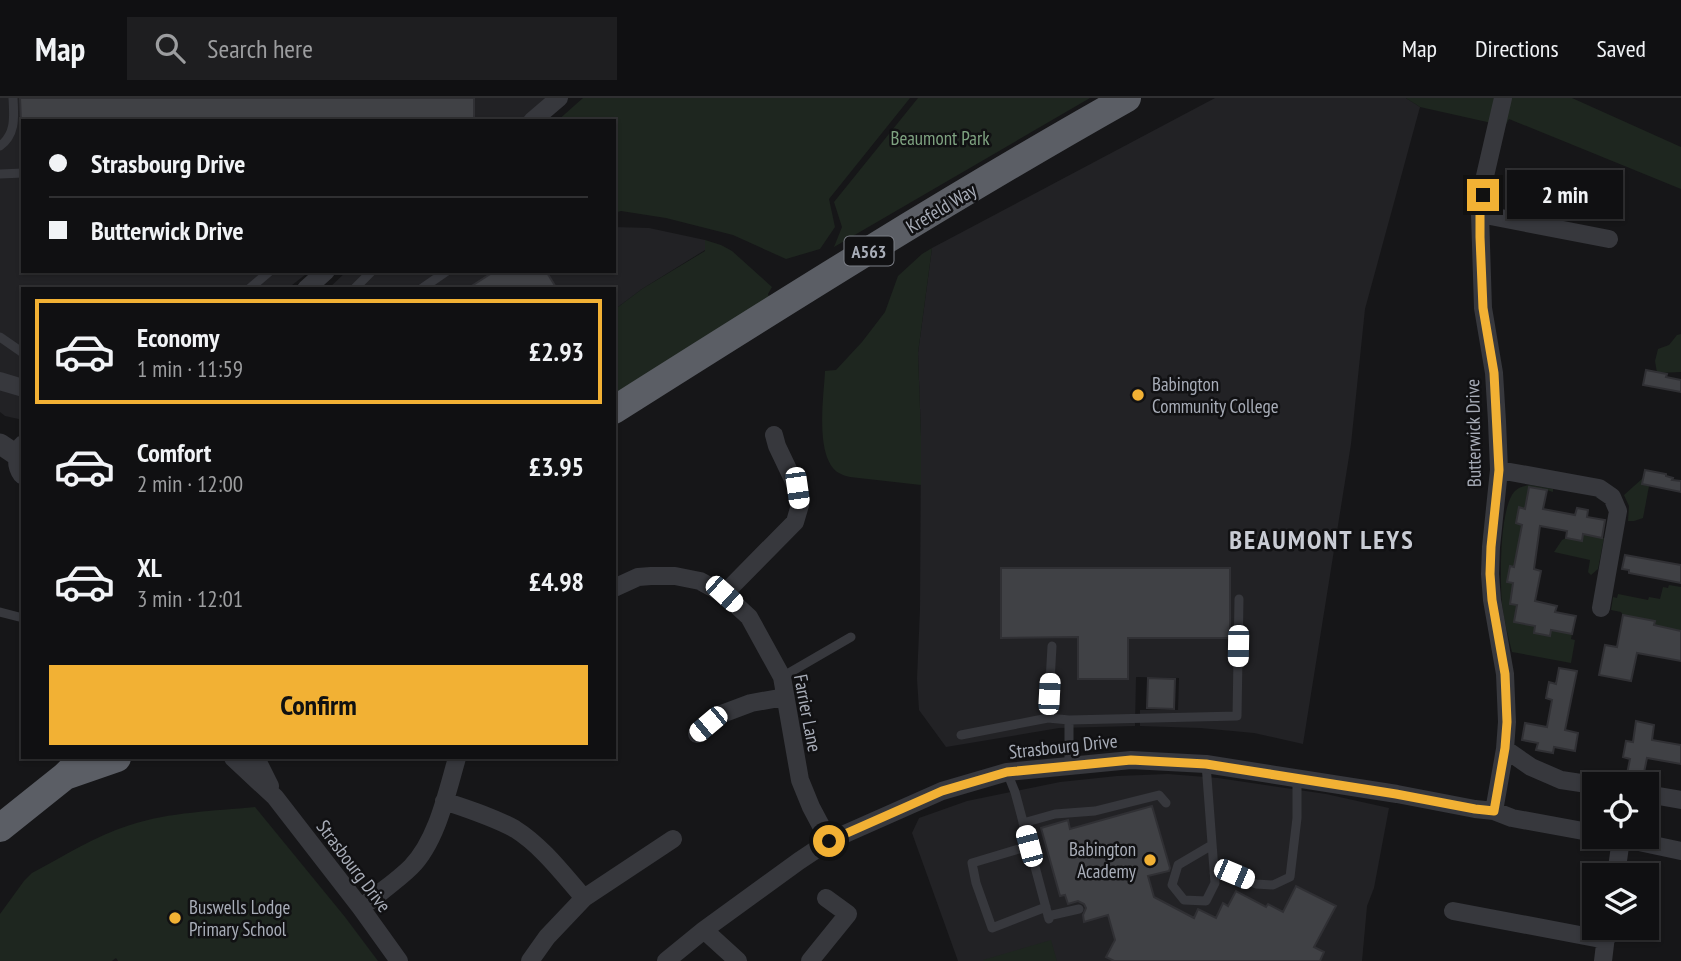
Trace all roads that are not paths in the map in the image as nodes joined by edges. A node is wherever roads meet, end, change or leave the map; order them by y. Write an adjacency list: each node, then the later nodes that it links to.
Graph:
1 (13, 98): 6 (lane)
2 (1127, 98): 23 (highway, Krefeld Way / A563)
3 (1503, 98): 9 (street, Butterwick Drive)
4 (549, 103): 5 (street)
5 (534, 119)
6 (0, 146)
7 (21, 173): 8 (lane)
8 (0, 174)
9 (1480, 214): 10 (street); 27 (street, Butterwick Drive)
10 (1609, 239)
11 (268, 273): 15 (lane)
12 (324, 273): 16 (street)
13 (370, 273): 17 (lane)
14 (444, 273): 18 (lane)
15 (251, 287)
16 (308, 287)
17 (356, 287)
18 (424, 287)
19 (0, 337): 20 (lane)
20 (21, 352)
21 (0, 381): 22 (street)
22 (21, 387)
23 (616, 409)
24 (774, 435): 29 (street)
25 (0, 444): 26 (street)
26 (21, 459)
27 (1499, 470): 31 (street); 42 (street, Butterwick Drive)
28 (616, 587): 29 (street, Farrier Lane)
29 (724, 594): 36 (street, Farrier Lane)
30 (1239, 598): 39 (lane)
31 (1601, 608)
32 (0, 612): 33 (lane)
33 (21, 617)
34 (851, 637): 36 (lane)
35 (1052, 646): 38 (lane)
36 (782, 677): 37 (street, Farrier Lane)
37 (785, 697): 40 (street); 63 (street, Farrier Lane)
38 (1048, 718): 39 (lane); 41 (lane)
39 (1069, 720): 48 (lane)
40 (697, 734)
41 (961, 735)
42 (1505, 748): 52 (street); 58 (street, Butterwick Drive)
43 (112, 759): 49 (highway)
44 (234, 759): 54 (street, Strasbourg Drive)
45 (256, 759): 54 (street, Strasbourg Drive)
46 (457, 759): 56 (street)
47 (1206, 764): 48 (street, Strasbourg Drive); 51 (street, Strasbourg Drive); 64 (lane)
48 (1069, 766): 50 (street, Strasbourg Drive)
49 (74, 767): 60 (highway)
50 (1007, 772): 59 (lane); 63 (street, Strasbourg Drive)
51 (1297, 778): 58 (street, Strasbourg Drive); 68 (lane)
52 (1582, 783)
53 (1659, 796): 55 (street)
54 (275, 797): 71 (street, Strasbourg Drive)
55 (1681, 800)
56 (444, 802): 69 (street); 71 (street)
57 (1166, 803): 59 (lane)
58 (1494, 811): 61 (street, Strasbourg Drive)
59 (1023, 823): 65 (lane)
60 (0, 828)
61 (1582, 831)
62 (673, 839): 69 (street)
63 (829, 841): 75 (street, Strasbourg Drive)
64 (1212, 845): 68 (lane); 68 (lane)
65 (1029, 846): 74 (lane); 74 (lane)
66 (1659, 846): 67 (street)
67 (1681, 850)
68 (1214, 873)
69 (584, 898): 79 (street)
70 (826, 898): 82 (street)
71 (361, 908): 78 (street, Strasbourg Drive)
72 (1079, 909): 74 (lane)
73 (1453, 911): 76 (street)
74 (1048, 914)
75 (704, 930): 80 (street, Strasbourg Drive); 81 (street)
76 (1582, 930)
77 (1606, 940): 83 (street)
78 (399, 961)
79 (530, 961)
80 (666, 961)
81 (738, 961)
82 (810, 961)
83 (1603, 961)

